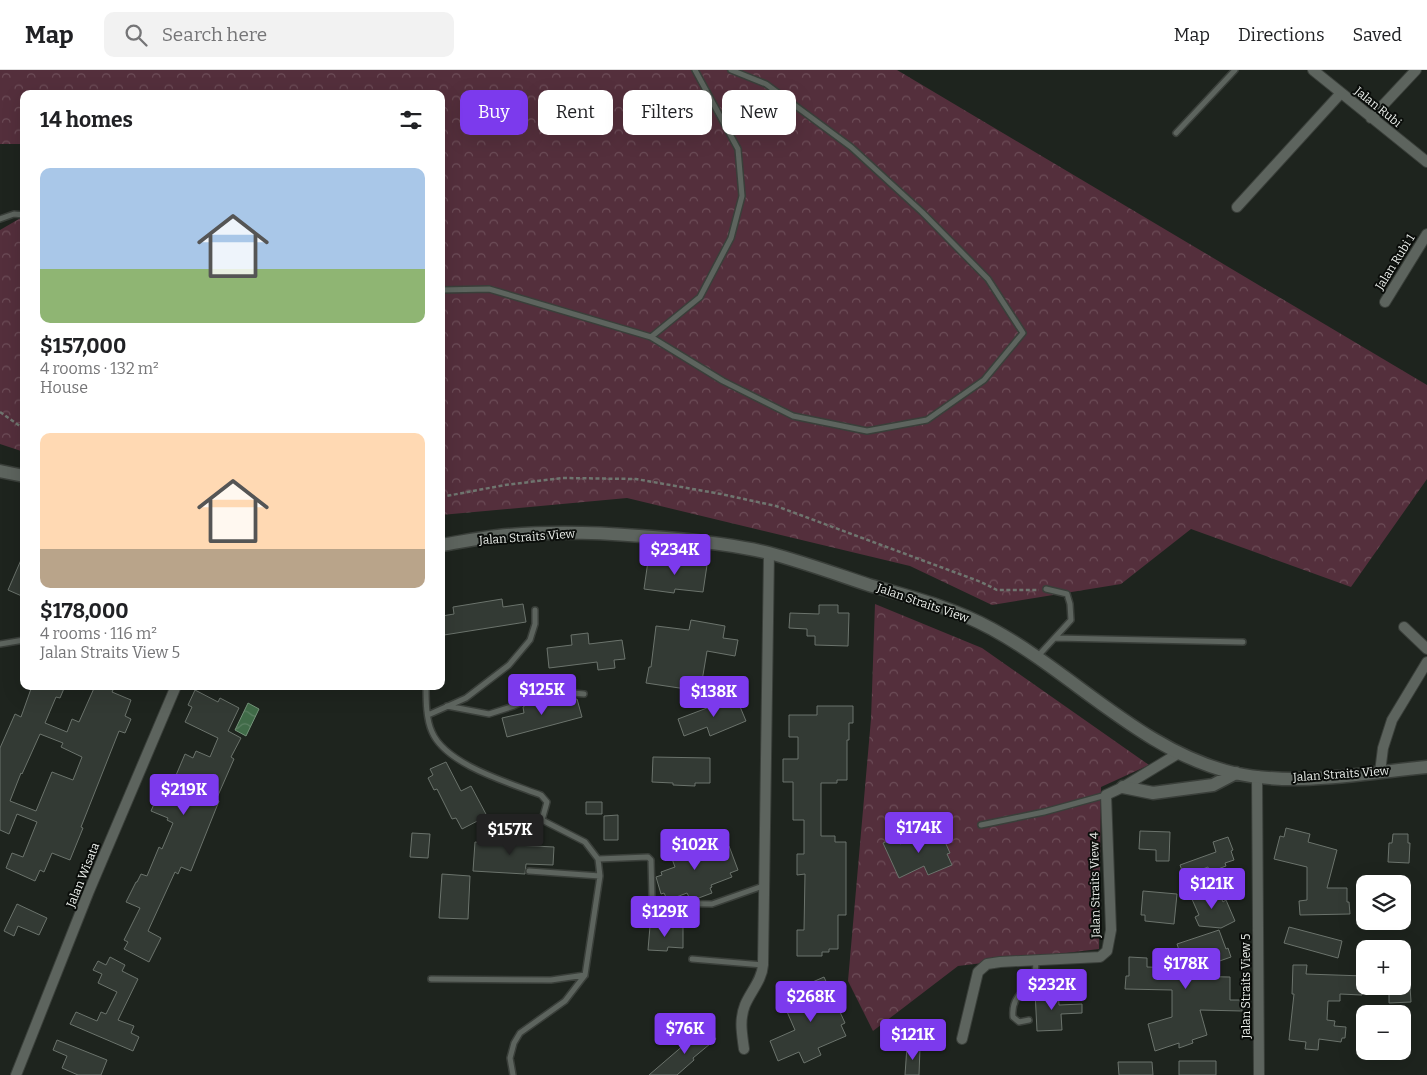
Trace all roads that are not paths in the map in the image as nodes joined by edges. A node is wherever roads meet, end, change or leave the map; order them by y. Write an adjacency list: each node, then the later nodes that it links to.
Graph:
1 (695, 70): 16 (lane)
2 (731, 70): 16 (lane)
3 (1235, 70): 8 (lane)
4 (1314, 70): 6 (street, Jalan Rubi)
5 (1416, 70): 7 (street)
6 (1341, 93): 7 (street, Jalan Rubi); 10 (street)
7 (1371, 118): 9 (street, Jalan Rubi)
8 (1176, 133)
9 (1427, 162)
10 (1237, 207)
11 (20, 215): 12 (lane)
12 (0, 219)
13 (1427, 234): 15 (street, Jalan Rubi 1)
14 (445, 290): 16 (lane)
15 (1385, 302)
16 (651, 337)
17 (0, 471): 18 (street)
18 (20, 475)
19 (445, 544): 20 (street, Jalan Straits View)
20 (769, 553): 29 (street, Jalan Straits View); 49 (street)
21 (1046, 590): 24 (lane)
22 (535, 610): 34 (lane)
23 (1404, 627): 28 (street)
24 (1054, 638): 26 (lane); 29 (lane)
25 (20, 641): 27 (lane)
26 (1243, 642)
27 (0, 644)
28 (1427, 649)
29 (1038, 656): 36 (street, Jalan Straits View)
30 (1427, 662): 38 (street)
31 (174, 690): 58 (street, Jalan Wisata)
32 (426, 690): 35 (lane)
33 (584, 694): 34 (lane)
34 (447, 706): 35 (lane)
35 (428, 715): 43 (lane)
36 (1179, 753): 39 (street, Jalan Straits View); 41 (street)
37 (1427, 767): 38 (street, Jalan Straits View)
38 (1380, 772): 40 (street, Jalan Straits View)
39 (1236, 773): 40 (street, Jalan Straits View); 41 (street)
40 (1257, 776): 60 (street, Jalan Straits View 5)
41 (1123, 787): 42 (street)
42 (1106, 795): 44 (lane); 51 (street, Jalan Straits View 4)
43 (542, 820): 45 (lane); 46 (lane)
44 (981, 825)
45 (486, 828)
46 (598, 859): 48 (lane); 49 (lane)
47 (529, 871): 48 (lane)
48 (600, 876): 53 (lane)
49 (764, 886): 52 (street)
50 (692, 959): 52 (lane)
51 (1036, 960): 55 (lane); 56 (street, Jalan Straits View 4)
52 (763, 964): 57 (street)
53 (585, 975): 54 (lane); 59 (lane)
54 (431, 979)
55 (1029, 1020)
56 (962, 1039)
57 (744, 1049)
58 (16, 1075)
59 (513, 1075)
60 (1259, 1075)

